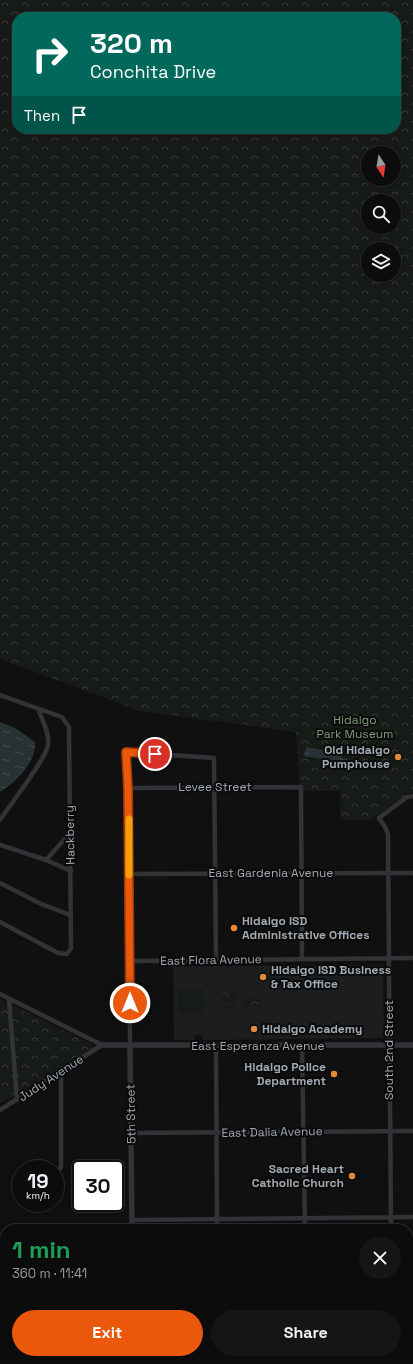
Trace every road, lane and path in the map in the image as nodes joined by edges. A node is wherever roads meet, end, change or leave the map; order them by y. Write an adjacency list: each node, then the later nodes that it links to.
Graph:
1 (0, 695): 2 (street)
2 (38, 709): 6 (street); 7 (street, Hackberry)
3 (215, 787): 4 (street, Levee Street); 4 (street); 13 (street, Levee Street); 15 (street)
4 (128, 788): 14 (street)
5 (413, 796): 11 (street, South 2nd Street)
6 (0, 820)
7 (70, 833): 9 (street); 10 (street, Hackberry)
8 (0, 845): 9 (street)
9 (46, 860): 10 (street)
10 (71, 871): 17 (street, Hackberry)
11 (388, 872): 12 (street, East Gardenia Avenue); 13 (street, East Gardenia Avenue); 19 (street, South 2nd Street)
12 (413, 872)
13 (302, 873): 15 (street, East Gardenia Avenue); 21 (street)
14 (129, 874): 15 (street, East Gardenia Avenue); 23 (street)
15 (216, 874): 22 (street)
16 (0, 883): 17 (street)
17 (70, 915): 18 (street, Hackberry)
18 (0, 922)
19 (389, 958): 20 (street, East Flora Avenue); 21 (street, East Flora Avenue); 27 (street, South 2nd Street)
20 (413, 958)
21 (302, 959): 22 (street, East Flora Avenue)
22 (216, 960): 23 (street, East Flora Avenue)
23 (130, 961): 29 (street)
24 (0, 994): 25 (street)
25 (9, 999): 26 (street); 33 (street)
26 (102, 1045): 29 (street, East Esperanza Avenue); 32 (street, Judy Avenue)
27 (389, 1045): 28 (street, East Esperanza Avenue); 31 (street, East Esperanza Avenue); 35 (street, South 2nd Street)
28 (413, 1045)
29 (130, 1046): 30 (street, East Esperanza Avenue); 38 (street, 5th Street)
30 (216, 1046): 31 (street, East Esperanza Avenue); 39 (street)
31 (302, 1046): 37 (street)
32 (61, 1072): 33 (street, Judy Avenue); 40 (street)
33 (17, 1100): 34 (street, Judy Avenue)
34 (0, 1110)
35 (390, 1131): 36 (street, East Dalia Avenue); 37 (street, East Dalia Avenue); 43 (street, South 2nd Street)
36 (413, 1131)
37 (304, 1132): 39 (street, East Dalia Avenue); 42 (street)
38 (131, 1133): 39 (street, East Dalia Avenue); 45 (street, 5th Street)
39 (217, 1133): 44 (street)
40 (61, 1160)
41 (413, 1217): 43 (street)
42 (305, 1218): 43 (street); 44 (street); 48 (street)
43 (391, 1218): 49 (street, South 2nd Street)
44 (217, 1219): 45 (street); 47 (street)
45 (132, 1220): 46 (street, 5th Street)
46 (132, 1224)
47 (217, 1224)
48 (305, 1224)
49 (391, 1224)

